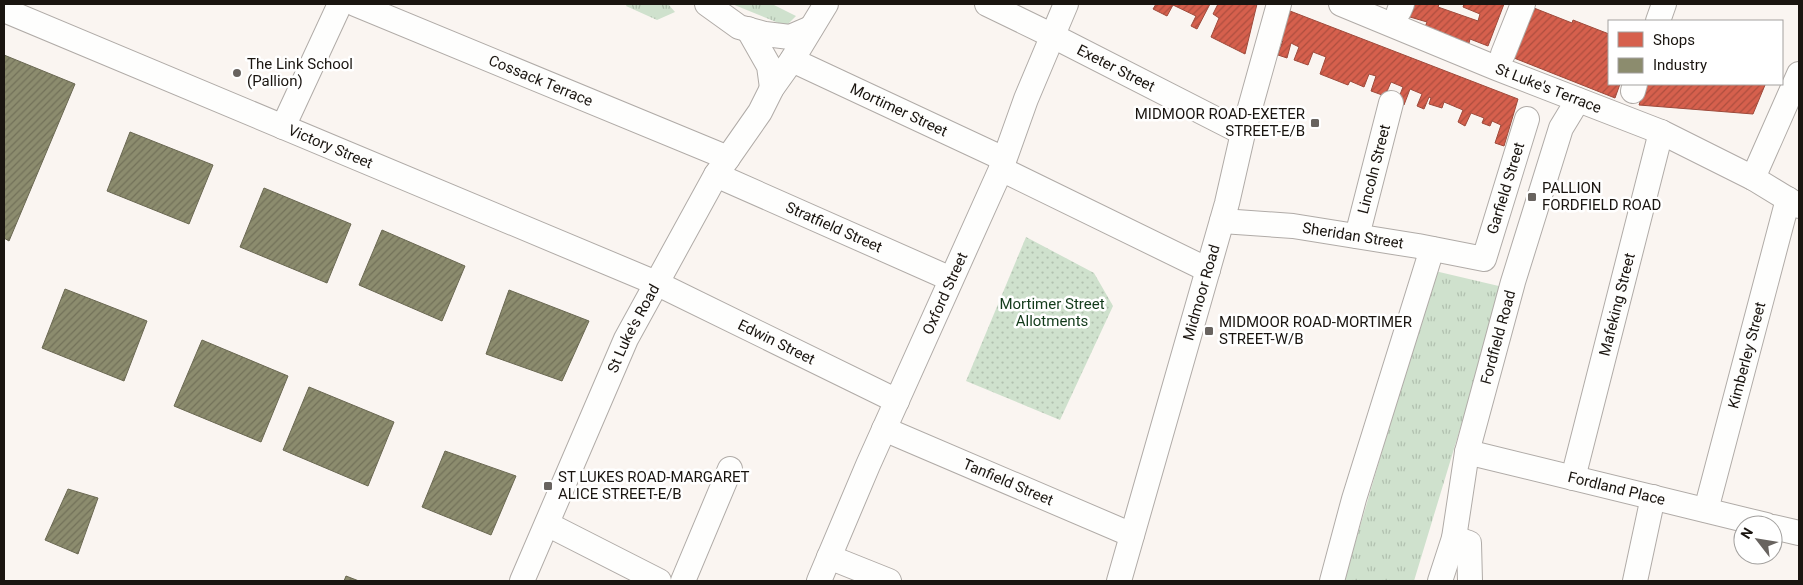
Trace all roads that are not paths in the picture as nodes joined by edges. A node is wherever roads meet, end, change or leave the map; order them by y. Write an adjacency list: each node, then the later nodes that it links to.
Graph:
1 (340, 4): 24 (street)
2 (355, 4): 28 (street, Cossack Terrace)
3 (707, 4): 15 (street)
4 (826, 4): 14 (street, St Luke's Road)
5 (987, 4): 16 (street, Exeter Street)
6 (1066, 4): 16 (street, Oxford Street)
7 (1279, 4): 26 (street, Midmoor Road)
8 (1341, 4): 21 (street, St Luke's Terrace)
9 (1523, 4): 17 (street)
10 (1664, 4): 13 (street)
11 (4, 10): 12 (street, Victory Street)
12 (33, 12): 24 (street, Victory Street)
13 (1658, 20)
14 (812, 28): 15 (street); 18 (street, St Luke's Road)
15 (748, 29): 20 (street)
16 (1053, 36): 26 (street, Exeter Street); 27 (street, Oxford Street)
17 (1503, 54)
18 (792, 60): 20 (street, St Luke's Road); 27 (street, Mortimer Street)
19 (1799, 74): 29 (street)
20 (772, 88): 28 (street, St Luke's Road)
21 (1578, 100): 25 (street, St Luke's Terrace); 40 (street, Fordfield Road)
22 (1390, 104): 32 (street, Lincoln Street)
23 (1527, 119): 34 (street, Garfield Street)
24 (283, 127): 37 (street, Victory Street)
25 (1661, 132): 29 (street, St Luke's Terrace); 42 (street, Mafeking Street)
26 (1243, 133): 31 (street, Midmoor Road)
27 (1002, 164): 35 (street, Mortimer Street); 36 (street, Oxford Street)
28 (722, 167): 36 (street, Stratfield Street); 37 (street, St Luke's Road)
29 (1753, 178): 30 (street, St Luke's Terrace)
30 (1793, 203): 44 (street, Kimberley Street)
31 (1222, 221): 32 (street, Sheridan Street); 35 (street, Midmoor Road)
32 (1357, 236): 33 (street, Sheridan Street)
33 (1432, 249): 34 (street, Sheridan Street); 58 (street)
34 (1484, 259)
35 (1208, 270): 49 (street, Midmoor Road)
36 (951, 280): 38 (street, Oxford Street)
37 (656, 283): 38 (street, Edwin Street); 46 (street, St Luke's Road)
38 (897, 401): 39 (street, Oxford Street)
39 (884, 429): 49 (street, Tanfield Street); 51 (street, Oxford Street)
40 (1467, 452): 42 (street, Fordland Place); 50 (street, Fordfield Road)
41 (730, 469): 54 (street)
42 (1573, 478): 43 (street, Fordland Place)
43 (1653, 497): 44 (street, Fordland Place); 61 (street)
44 (1706, 510): 45 (street, Fordland Place)
45 (1733, 517)
46 (547, 524): 52 (street, St Luke's Road); 53 (street)
47 (1783, 529): 48 (street)
48 (1799, 533)
49 (1132, 535): 57 (street, Midmoor Road)
50 (1454, 538): 59 (street, Fordfield Road); 60 (street)
51 (829, 556): 55 (street, Oxford Street); 56 (street)
52 (522, 581)
53 (660, 581)
54 (683, 581)
55 (819, 581)
56 (889, 581)
57 (1119, 581)
58 (1332, 581)
59 (1440, 581)
60 (1470, 581)
61 (1635, 581)

